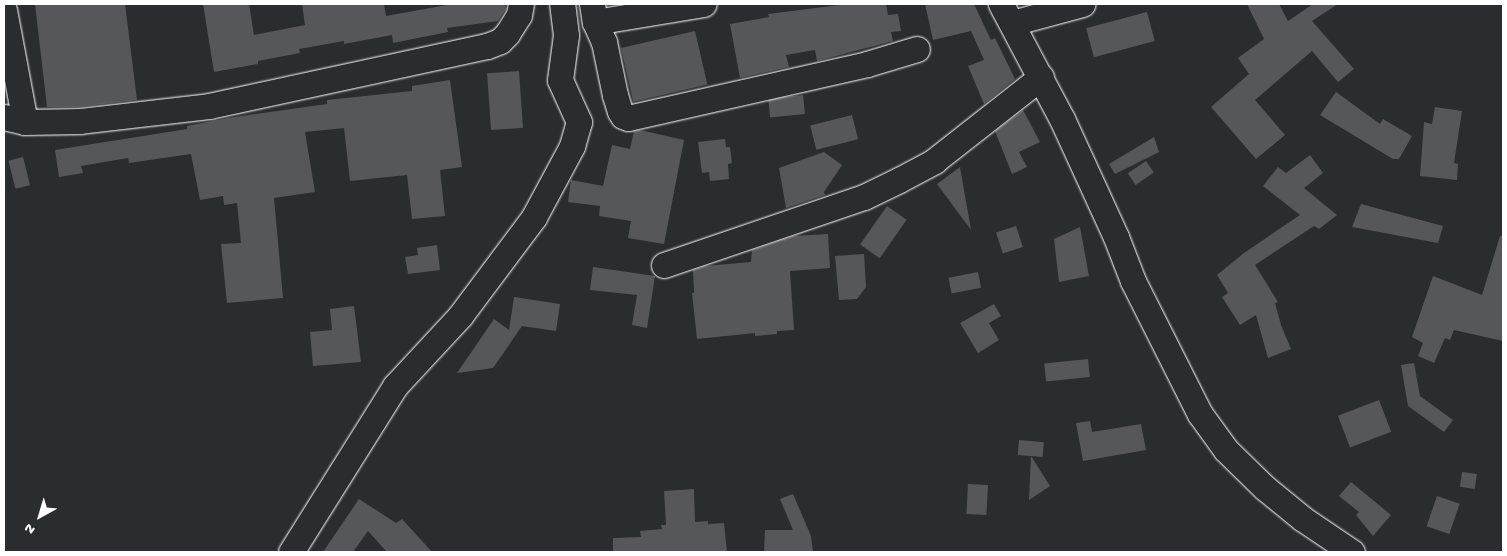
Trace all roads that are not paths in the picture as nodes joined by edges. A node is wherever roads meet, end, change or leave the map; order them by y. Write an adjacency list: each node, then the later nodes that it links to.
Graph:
1 (521, 4): 10 (street)
2 (562, 4): 12 (street)
3 (704, 4): 6 (street)
4 (1082, 4): 7 (street)
5 (4, 10): 10 (street)
6 (594, 13): 8 (street)
7 (1006, 13): 9 (street)
8 (917, 49)
9 (1041, 77): 11 (street); 13 (street)
10 (14, 120)
11 (664, 265)
12 (291, 552)
13 (1352, 552)

